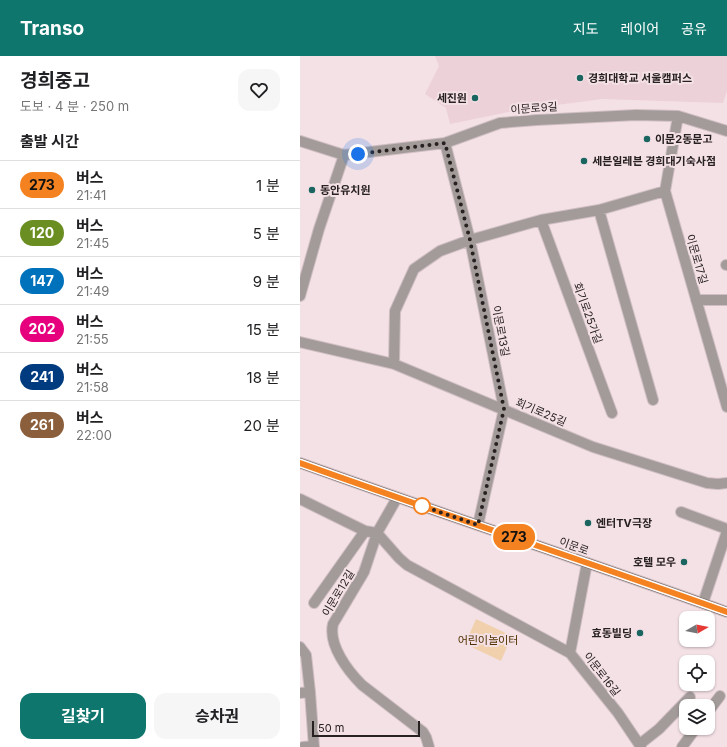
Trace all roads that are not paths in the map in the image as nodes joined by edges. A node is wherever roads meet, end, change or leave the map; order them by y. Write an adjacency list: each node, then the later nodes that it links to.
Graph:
1 (678, 116): 2 (street, 이문로9길); 4 (street, 이문로9길); 6 (street, 이문로17길)
2 (727, 131)
3 (300, 141): 5 (street, 이문로9길)
4 (445, 143): 5 (street, 이문로9길); 9 (street, 이문로13길)
5 (344, 155): 10 (street)
6 (665, 191): 7 (street); 11 (street, 이문로17길)
7 (599, 210): 8 (street); 15 (street)
8 (541, 220): 9 (street); 18 (street, 회기로25가길)
9 (470, 240): 14 (street); 17 (street, 이문로13길)
10 (300, 296)
11 (696, 300): 12 (street); 16 (street, 이문로17길)
12 (727, 300)
13 (300, 342): 14 (street, 회기로25길)
14 (394, 364): 17 (street, 회기로25길)
15 (653, 400)
16 (727, 407)
17 (504, 409): 20 (street, 회기로25길); 24 (street, 이문로13길)
18 (612, 413)
19 (300, 463): 21 (main road, 이문로)
20 (727, 483)
21 (397, 498): 24 (main road, 이문로); 27 (street, 이문로12길)
22 (300, 499): 26 (street)
23 (681, 512): 25 (street)
24 (478, 525): 28 (main road, 이문로)
25 (727, 530): 30 (street)
26 (365, 531): 27 (street); 29 (street, 이문로12길)
27 (377, 534): 33 (street); 42 (street, 이문로12길)
28 (587, 563): 30 (main road, 이문로); 33 (street, 이문로16길)
29 (314, 603)
30 (703, 603): 31 (main road, 이문로)
31 (727, 612)
32 (300, 647): 34 (street)
33 (570, 653): 40 (street, 이문로16길)
34 (305, 692): 39 (street)
35 (720, 696): 37 (street)
36 (690, 697): 40 (street, 이문로16길)
37 (715, 703)
38 (691, 735): 43 (street)
39 (314, 746): 41 (street)
40 (641, 746)
41 (303, 747)
42 (429, 747)
43 (682, 747)

